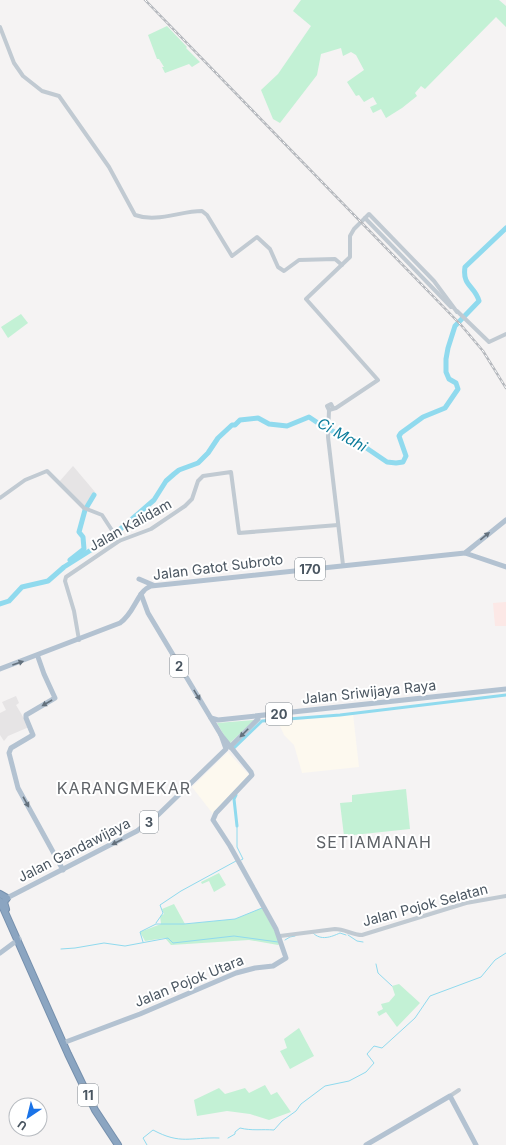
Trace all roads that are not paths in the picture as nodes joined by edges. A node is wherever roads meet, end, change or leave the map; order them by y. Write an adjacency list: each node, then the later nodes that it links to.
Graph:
1 (0, 27): 3 (street)
2 (365, 218): 3 (street); 4 (street); 4 (street)
3 (342, 265): 8 (street)
4 (459, 313): 5 (street)
5 (506, 334)
6 (0, 498): 9 (street)
7 (506, 520): 10 (main road, one-way to 7)
8 (338, 525): 9 (street, Jalan Kalidam); 13 (street)
9 (119, 541): 20 (street, Jalan Kalidam)
10 (471, 547): 11 (main road); 12 (main road)
11 (465, 553): 12 (main road); 13 (main road, Jalan Gatot Subroto / 170)
12 (472, 555): 14 (main road)
13 (343, 565): 16 (main road, Jalan Gatot Subroto / 170)
14 (506, 567)
15 (139, 579): 16 (main road, 170)
16 (156, 585): 17 (main road, Jalan Gatot Subroto / 170)
17 (142, 596): 18 (main road, Jalan Gatot Subroto); 19 (main road, 2)
18 (135, 609): 19 (main road); 20 (main road, Jalan Gatot Subroto)
19 (148, 614): 27 (main road, 2, one-way to 27)
20 (78, 641): 21 (main road, Jalan Gatot Subroto)
21 (37, 657): 22 (main road, Jalan Gatot Subroto, one-way to 21); 32 (main road, one-way to 32)
22 (0, 669)
23 (506, 690): 25 (main road, Jalan Sriwijaya Raya / 20)
24 (506, 693): 25 (main road, Jalan Sriwijaya Raya / 20)
25 (395, 704): 26 (main road, Jalan Sriwijaya Raya / 20)
26 (338, 710): 27 (main road, Jalan Sriwijaya Raya / 20); 28 (main road, Jalan Sriwijaya Raya / 20)
27 (211, 718): 29 (main road, 2)
28 (258, 719): 29 (main road, Jalan Sriwijaya Raya / 20); 31 (main road, one-way to 31)
29 (217, 729): 30 (main road, 2)
30 (221, 735): 31 (main road); 32 (main road, Jalan Gandawijaya / 3, one-way to 32)
31 (230, 747): 37 (main road)
32 (63, 870): 35 (main road, Jalan Gandawijaya / 3)
33 (0, 894): 35 (highway)
34 (506, 896): 37 (street, Jalan Pojok Selatan)
35 (7, 898): 38 (highway, 11)
36 (0, 901): 38 (highway, 11)
37 (280, 936): 40 (main road, Jalan Pojok Utara)
38 (18, 940): 39 (main road); 40 (highway, 11)
39 (0, 953)
40 (63, 1043): 43 (highway, 11)
41 (460, 1090): 42 (street)
42 (450, 1096): 44 (main road); 45 (main road)
43 (118, 1145)
44 (366, 1145)
45 (476, 1145)

